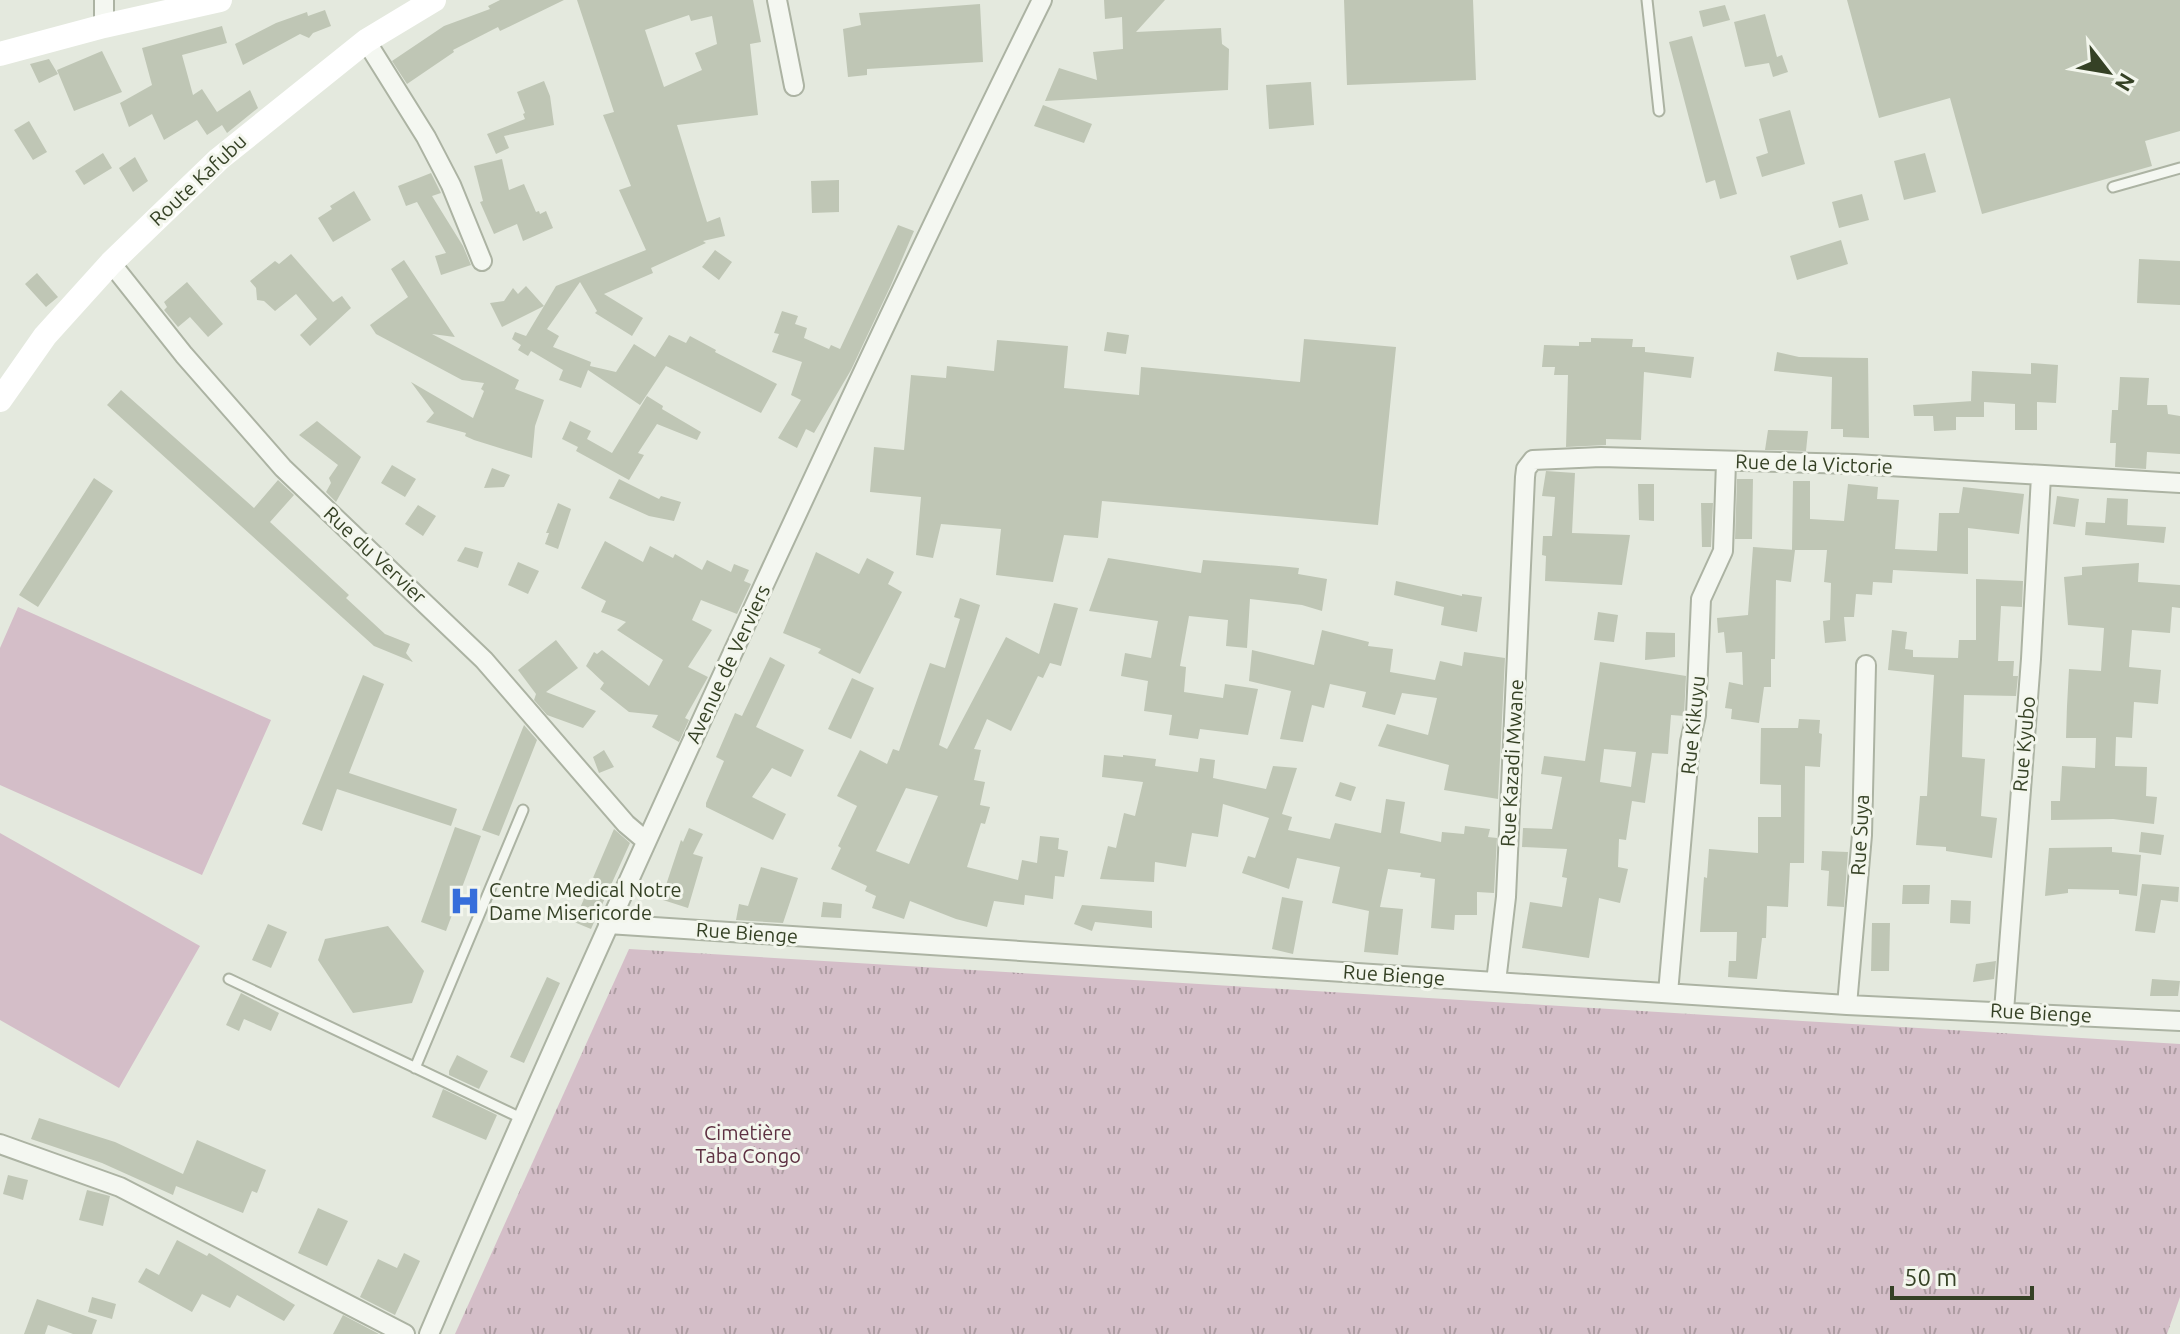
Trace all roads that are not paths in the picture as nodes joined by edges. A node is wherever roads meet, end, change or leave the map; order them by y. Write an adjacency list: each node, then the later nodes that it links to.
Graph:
1 (220, 0): 6 (main road)
2 (434, 0): 7 (main road, Route Kafubu)
3 (777, 0): 9 (street)
4 (1042, 0): 22 (street, Avenue de Verviers)
5 (1647, 0): 10 (lane)
6 (101, 8): 8 (main road)
7 (366, 41): 13 (street); 14 (main road, Route Kafubu)
8 (0, 54)
9 (794, 86)
10 (1659, 111)
11 (2180, 168): 12 (lane)
12 (2113, 187)
13 (482, 261)
14 (111, 263): 15 (main road, Route Kafubu); 22 (street, Rue du Vervier)
15 (0, 400)
16 (1726, 462): 17 (street, Rue de la Victorie); 19 (street, Rue de la Victorie); 26 (street, Rue Kikuyu)
17 (2041, 476): 18 (street, Rue de la Victorie); 28 (street, Rue Kyubo)
18 (2180, 483)
19 (1522, 543): 25 (street, Rue Kazadi Mwane)
20 (1866, 665): 27 (street, Rue Suya)
21 (523, 810): 30 (lane)
22 (646, 841): 23 (street, Avenue de Verviers)
23 (608, 924): 25 (street, Rue Bienge); 31 (street, Avenue de Verviers)
24 (229, 979): 30 (lane)
25 (1496, 982): 26 (street, Rue Bienge)
26 (1668, 993): 27 (street, Rue Bienge)
27 (1847, 1005): 28 (street, Rue Bienge)
28 (2004, 1011): 29 (street, Rue Bienge)
29 (2180, 1021)
30 (415, 1068): 31 (lane)
31 (521, 1118): 34 (street, Avenue de Verviers)
32 (0, 1144): 33 (street)
33 (405, 1334)
34 (429, 1334)

